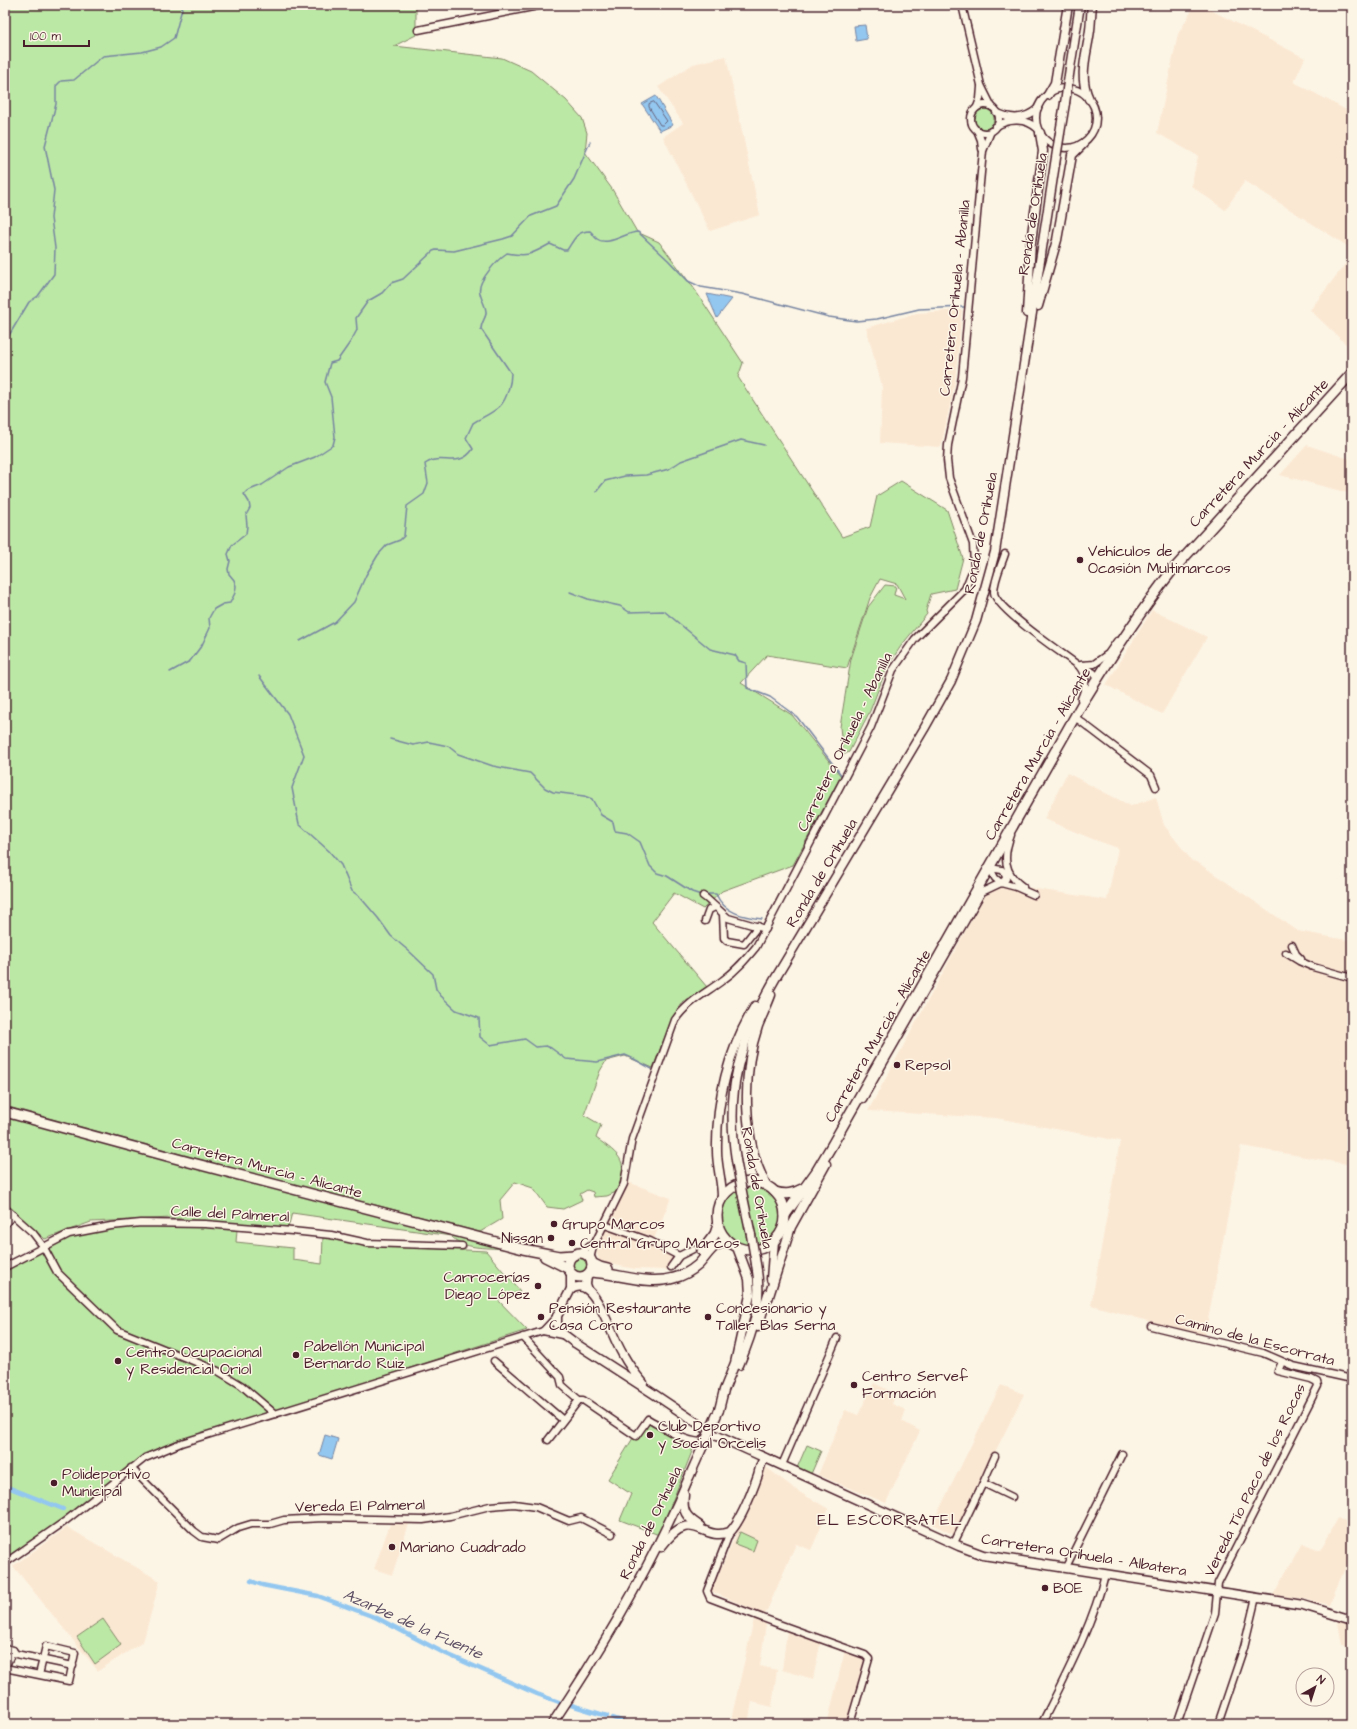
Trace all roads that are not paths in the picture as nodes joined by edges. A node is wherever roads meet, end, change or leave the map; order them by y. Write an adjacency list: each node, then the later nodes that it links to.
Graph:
1 (543, 5): 6 (street)
2 (962, 5): 7 (street)
3 (1068, 5): 8 (main road)
4 (1080, 5): 19 (main road, Ronda de Orihuela, bridge)
5 (1092, 5): 9 (main road)
6 (418, 30)
7 (981, 85): 10 (street); 12 (street)
8 (1048, 95): 9 (street); 11 (street)
9 (1089, 99): 16 (street)
10 (977, 107): 12 (street); 14 (street)
11 (1038, 108): 12 (street); 15 (street)
12 (994, 109): 13 (street)
13 (993, 129): 14 (street); 15 (street); 17 (street, Carretera Orihuela - Abanilla)
14 (977, 130): 17 (street, Carretera Orihuela - Abanilla)
15 (1040, 131): 16 (street); 20 (main road)
16 (1083, 144): 19 (main road)
17 (982, 151): 40 (street, Carretera Orihuela - Abanilla)
18 (1352, 373): 22 (highway, Carretera Murcia - Alicante)
19 (1021, 384): 20 (main road, Ronda de Orihuela)
20 (1015, 419): 33 (main road, Ronda de Orihuela)
21 (1005, 554): 23 (street)
22 (1140, 614): 24 (street); 25 (highway, Carretera Murcia - Alicante)
23 (1070, 659): 24 (street); 27 (street)
24 (1081, 665): 25 (street)
25 (1097, 679): 26 (highway, Carretera Murcia - Alicante)
26 (1075, 717): 27 (highway, Carretera Murcia - Alicante); 28 (street)
27 (1066, 733): 29 (highway, Carretera Murcia - Alicante)
28 (1156, 787)
29 (1020, 815): 30 (highway, Carretera Murcia - Alicante); 32 (street)
30 (990, 868): 31 (street); 34 (street); 47 (highway, Carretera Murcia - Alicante)
31 (1005, 872): 32 (street); 34 (street)
32 (1012, 878): 34 (street)
33 (834, 881): 41 (main road, Ronda de Orihuela); 49 (main road)
34 (1001, 883): 47 (street)
35 (703, 896): 36 (street)
36 (715, 907): 37 (street); 38 (street)
37 (723, 914): 39 (street); 39 (street)
38 (705, 921)
39 (758, 926): 40 (street)
40 (766, 929): 57 (street, Carretera Orihuela - Abanilla)
41 (804, 932): 52 (main road); 86 (main road, Ronda de Orihuela, bridge)
42 (1292, 945): 44 (street)
43 (1286, 953): 44 (street)
44 (1305, 963): 45 (street)
45 (1352, 978)
46 (5, 1112): 65 (highway, Carretera Murcia - Alicante)
47 (845, 1127): 48 (highway, Carretera Murcia - Alicante)
48 (833, 1148): 50 (highway, Carretera Murcia - Alicante); 75 (main road)
49 (767, 1186): 51 (highway); 52 (highway)
50 (804, 1188): 51 (highway); 55 (highway, Carretera Murcia - Alicante)
51 (776, 1192): 55 (highway)
52 (722, 1197): 58 (highway)
53 (5, 1208): 54 (street)
54 (13, 1215): 56 (street); 62 (street)
55 (785, 1215): 59 (highway)
56 (5, 1224)
57 (605, 1225): 60 (street, Carretera Orihuela - Abanilla); 68 (street)
58 (718, 1225): 61 (highway); 70 (highway)
59 (774, 1240): 64 (highway); 75 (main road)
60 (596, 1241): 67 (street, Carretera Orihuela - Abanilla); 70 (street, Carretera Orihuela - Abanilla)
61 (729, 1242): 64 (highway); 70 (highway)
62 (43, 1246): 63 (street, Calle del Palmeral); 69 (street, Calle del Palmeral); 91 (street)
63 (462, 1246)
64 (737, 1247): 90 (main road)
65 (523, 1248): 67 (highway, Carretera Murcia - Alicante); 72 (highway, Carretera Murcia - Alicante)
66 (693, 1249): 68 (street)
67 (576, 1254): 70 (highway); 72 (highway)
68 (679, 1256): 71 (street)
69 (5, 1267)
70 (590, 1267): 72 (highway); 74 (main road)
71 (671, 1267)
72 (570, 1272): 73 (main road)
73 (571, 1289): 74 (main road); 76 (main road)
74 (588, 1290): 82 (main road)
75 (768, 1299): 86 (main road)
76 (557, 1316): 78 (street); 80 (main road)
77 (1151, 1326): 84 (street, Camino de la Escorrata)
78 (543, 1331): 79 (street); 80 (street)
79 (523, 1337): 89 (street); 91 (street)
80 (567, 1337): 85 (main road)
81 (837, 1338): 99 (street)
82 (621, 1353): 85 (main road); 88 (main road)
83 (494, 1361): 92 (street)
84 (1282, 1362): 87 (street, Camino de la Escorrata); 115 (street, Vereda Tío Paco de los Rocas)
85 (609, 1364): 88 (main road)
86 (735, 1374): 90 (main road, Ronda de Orihuela)
87 (1352, 1379)
88 (654, 1394): 93 (main road, Carretera Orihuela - Albatera)
89 (579, 1400): 92 (street); 93 (street)
90 (719, 1410): 103 (main road, Ronda de Orihuela, bridge)
91 (274, 1414): 100 (street)
92 (563, 1420): 94 (street)
93 (706, 1431): 95 (main road, Carretera Orihuela - Albatera)
94 (548, 1440)
95 (750, 1451): 98 (main road, Carretera Orihuela - Albatera); 101 (main road)
96 (1122, 1454): 113 (street)
97 (995, 1456): 102 (street)
98 (765, 1458): 99 (main road, Carretera Orihuela - Albatera); 101 (main road)
99 (779, 1464): 101 (main road); 109 (main road, Carretera Orihuela - Albatera)
100 (131, 1468): 107 (street, Vereda El Palmeral); 111 (street)
101 (759, 1474): 106 (main road)
102 (983, 1483): 104 (street); 109 (street)
103 (684, 1488): 105 (main road); 112 (main road, Ronda de Orihuela)
104 (1012, 1497)
105 (704, 1529): 108 (main road); 112 (main road)
106 (730, 1532): 108 (main road); 110 (street)
107 (612, 1534)
108 (720, 1534): 110 (street)
109 (954, 1543): 113 (main road, Carretera Orihuela - Albatera)
110 (724, 1549): 126 (street)
111 (5, 1563)
112 (648, 1563): 125 (main road, Ronda de Orihuela)
113 (1066, 1567): 114 (main road, Carretera Orihuela - Albatera)
114 (1105, 1574): 115 (main road, Carretera Orihuela - Albatera); 124 (street)
115 (1217, 1591): 116 (main road, Carretera Orihuela - Albatera); 127 (street)
116 (1256, 1597): 117 (main road, Carretera Orihuela - Albatera); 128 (street)
117 (1352, 1620)
118 (5, 1648): 119 (street)
119 (13, 1650): 120 (street); 122 (street)
120 (43, 1659): 121 (street); 121 (street); 123 (street)
121 (73, 1666): 123 (street)
122 (5, 1668): 123 (street)
123 (39, 1675)
124 (1043, 1721)
125 (552, 1724)
126 (850, 1724)
127 (1177, 1724)
128 (1218, 1724)

